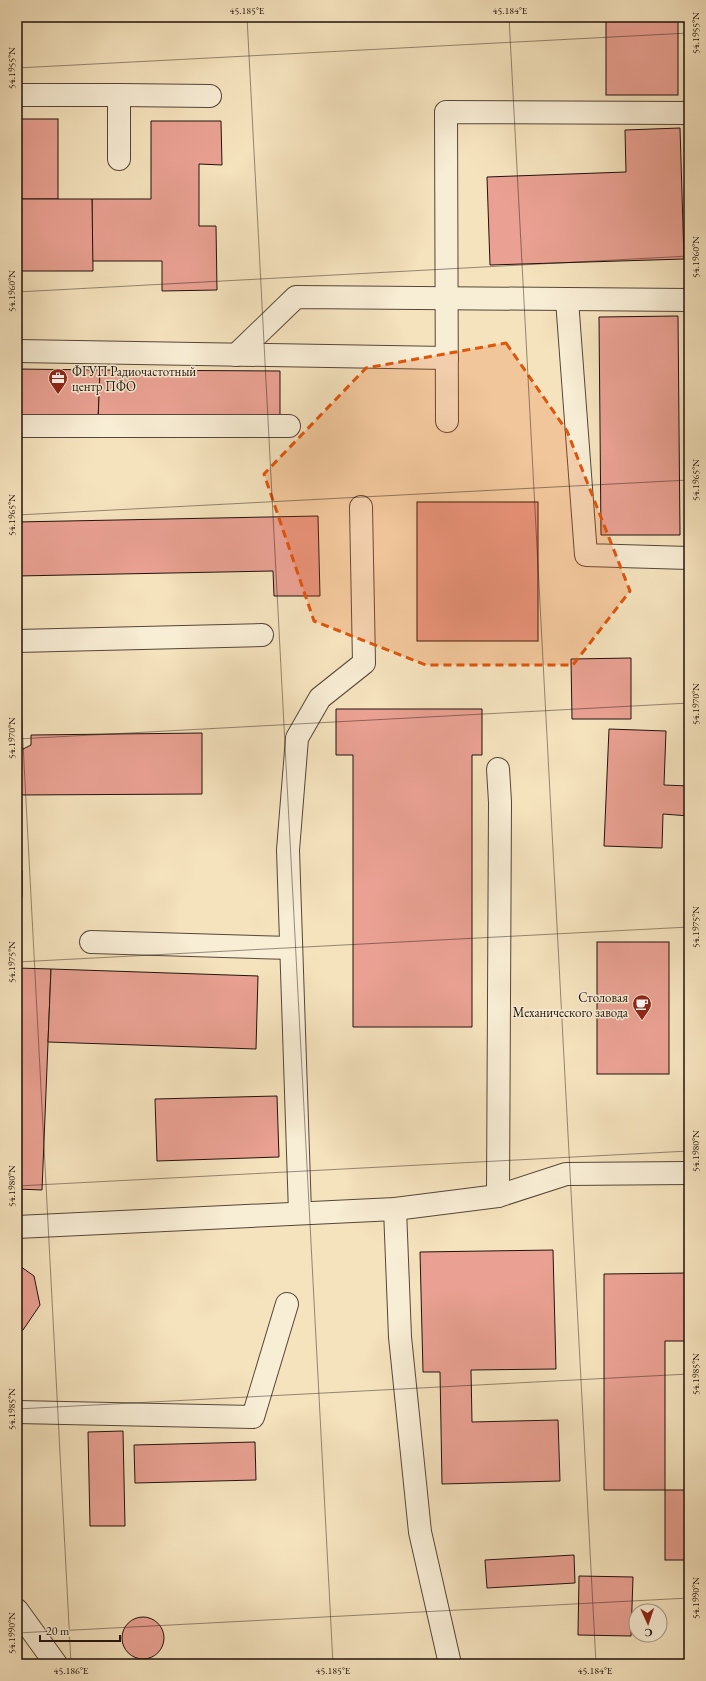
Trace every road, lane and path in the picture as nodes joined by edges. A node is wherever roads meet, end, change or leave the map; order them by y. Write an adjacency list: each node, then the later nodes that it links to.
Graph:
1 (17, 95): 2 (lane)
2 (119, 95): 3 (lane); 5 (lane)
3 (210, 96)
4 (689, 113): 6 (lane)
5 (119, 159)
6 (447, 299): 7 (lane); 10 (lane); 11 (lane)
7 (567, 300): 8 (lane); 16 (lane)
8 (689, 300)
9 (17, 351): 10 (lane)
10 (236, 355): 11 (lane)
11 (447, 358): 12 (lane)
12 (447, 421)
13 (17, 426): 14 (lane)
14 (289, 426)
15 (362, 507): 21 (lane)
16 (689, 558)
17 (262, 635): 18 (lane)
18 (17, 641)
19 (498, 769): 23 (lane)
20 (91, 942): 21 (lane)
21 (292, 948): 25 (lane)
22 (689, 1173): 23 (lane)
23 (498, 1196): 24 (lane)
24 (395, 1209): 25 (lane); 31 (lane)
25 (300, 1213): 26 (lane)
26 (17, 1226)
27 (286, 1304): 28 (lane)
28 (17, 1412)
29 (17, 1610): 30 (lane)
30 (56, 1664)
31 (450, 1664)

